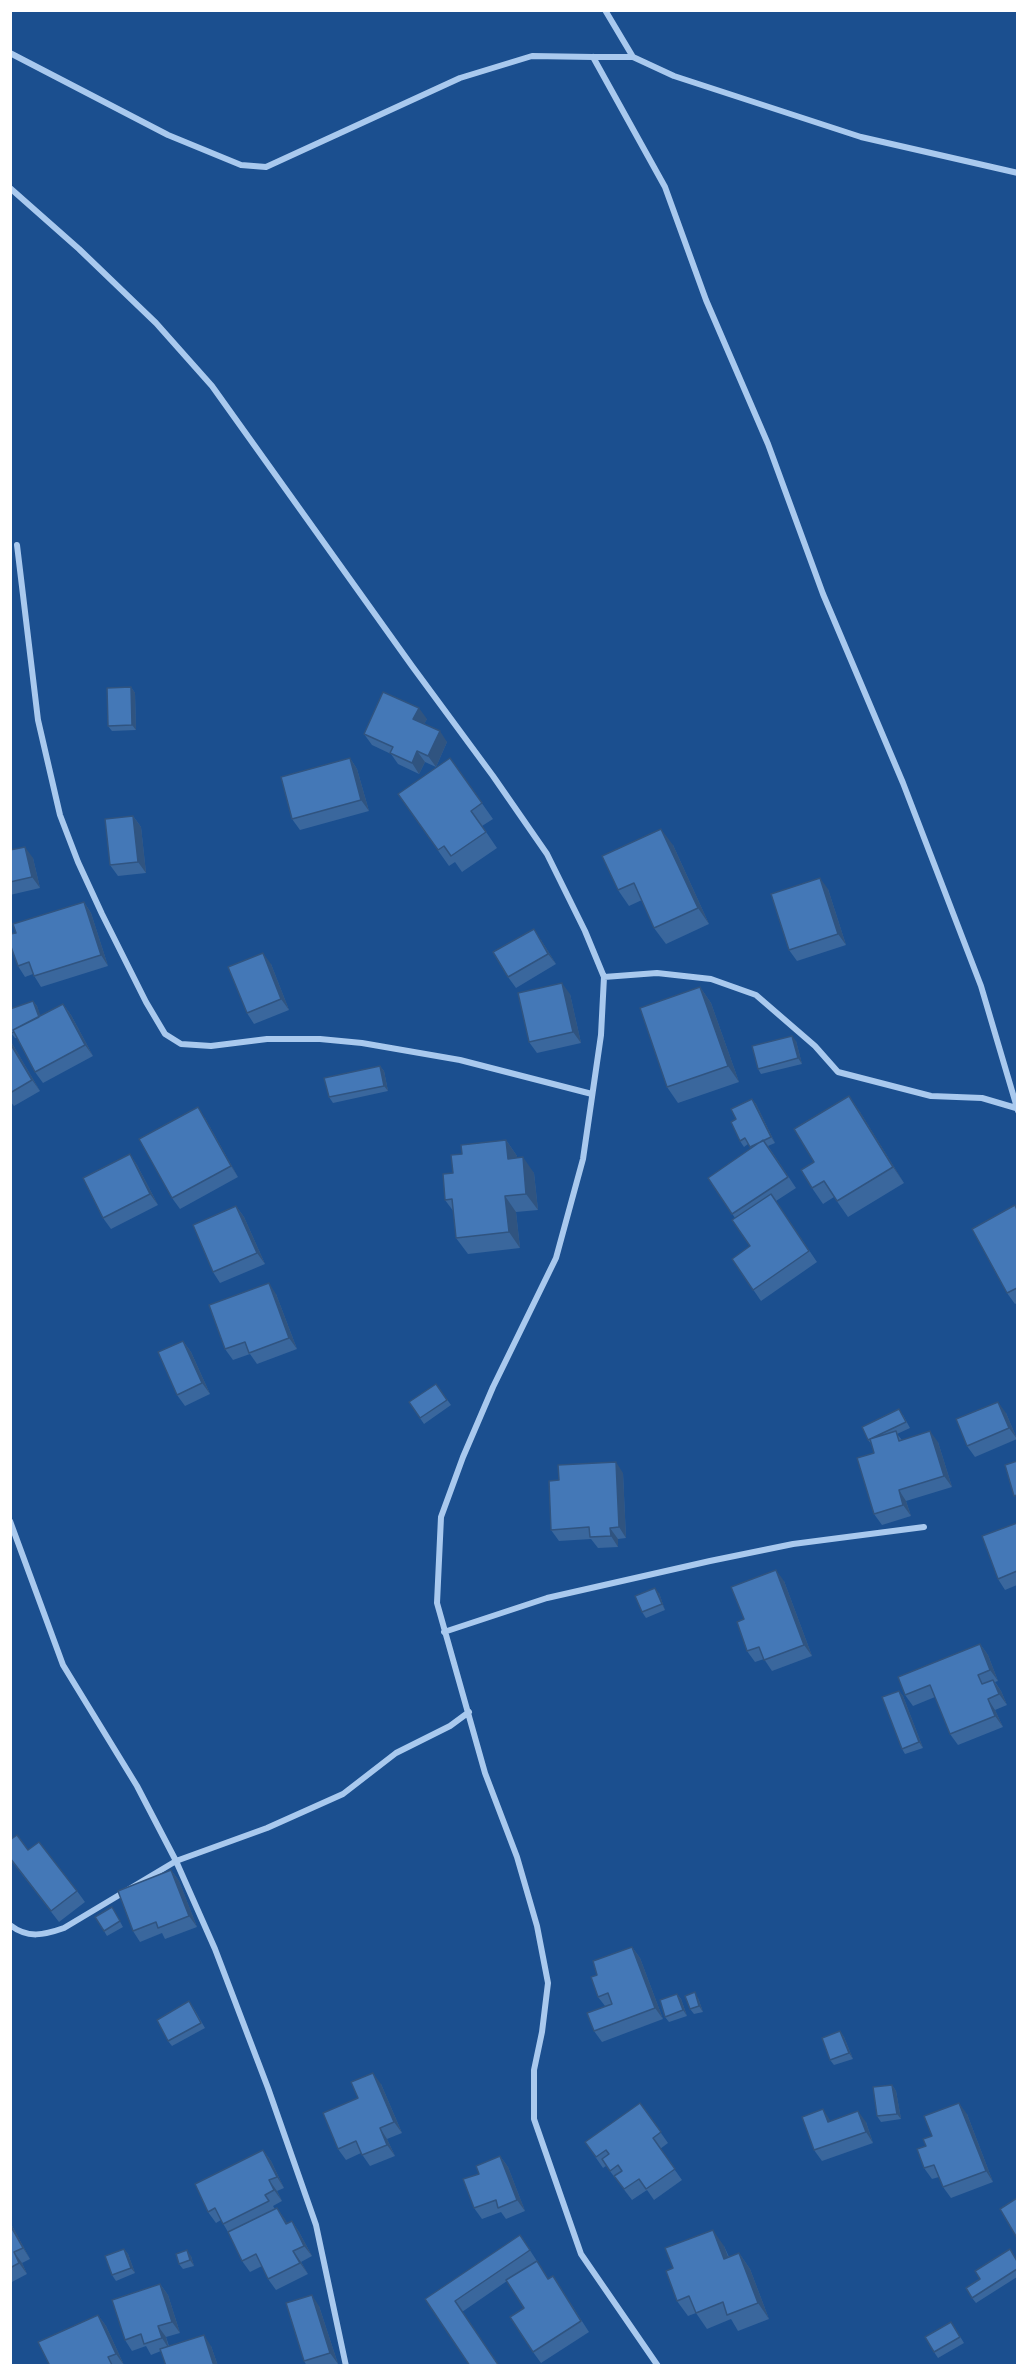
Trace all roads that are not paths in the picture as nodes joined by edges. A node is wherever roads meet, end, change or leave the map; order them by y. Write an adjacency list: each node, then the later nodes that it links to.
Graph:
1 (605, 10): 4 (street)
2 (10, 53): 3 (street)
3 (593, 57): 4 (street); 10 (street)
4 (633, 57): 5 (street)
5 (1017, 173)
6 (10, 188): 8 (street)
7 (17, 545): 9 (street)
8 (604, 977): 9 (street); 10 (street)
9 (592, 1094): 13 (street)
10 (1017, 1109)
11 (10, 1521): 15 (street)
12 (924, 1527): 13 (street)
13 (444, 1632): 14 (street)
14 (469, 1712): 15 (street); 18 (street)
15 (176, 1861): 16 (street); 17 (street)
16 (10, 1925)
17 (346, 2366)
18 (658, 2366)

